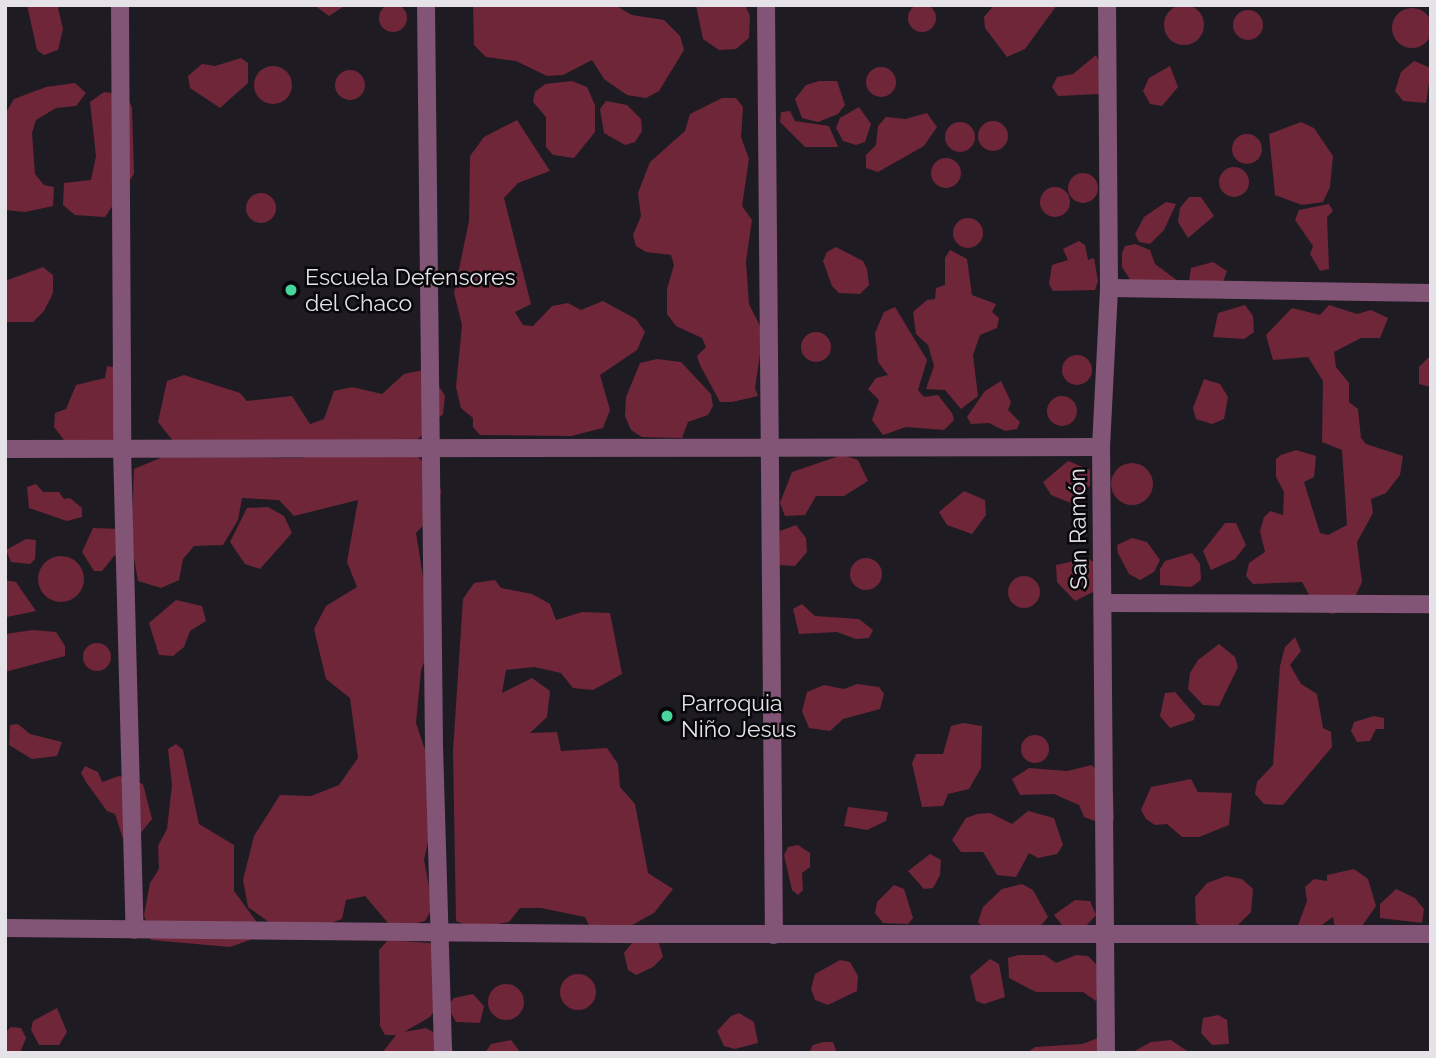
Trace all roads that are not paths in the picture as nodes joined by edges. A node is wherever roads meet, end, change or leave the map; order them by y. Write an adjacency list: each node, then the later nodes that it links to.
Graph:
1 (120, 5): 10 (street)
2 (426, 5): 8 (street)
3 (766, 5): 11 (street)
4 (1107, 5): 5 (street, San Ramón)
5 (1109, 288): 6 (street); 7 (street, San Ramón)
6 (1431, 293)
7 (1101, 447): 11 (street); 12 (street, San Ramón)
8 (431, 448): 10 (street); 11 (street); 16 (street)
9 (5, 449): 10 (street)
10 (122, 449): 15 (street)
11 (769, 449): 17 (street)
12 (1104, 603): 13 (street); 19 (street, San Ramón)
13 (1431, 604)
14 (5, 928): 15 (street)
15 (135, 930): 16 (street)
16 (441, 933): 17 (street); 20 (street)
17 (774, 934): 19 (street)
18 (1431, 934): 19 (street)
19 (1108, 935): 21 (street, San Ramón)
20 (443, 1053)
21 (1106, 1053)

